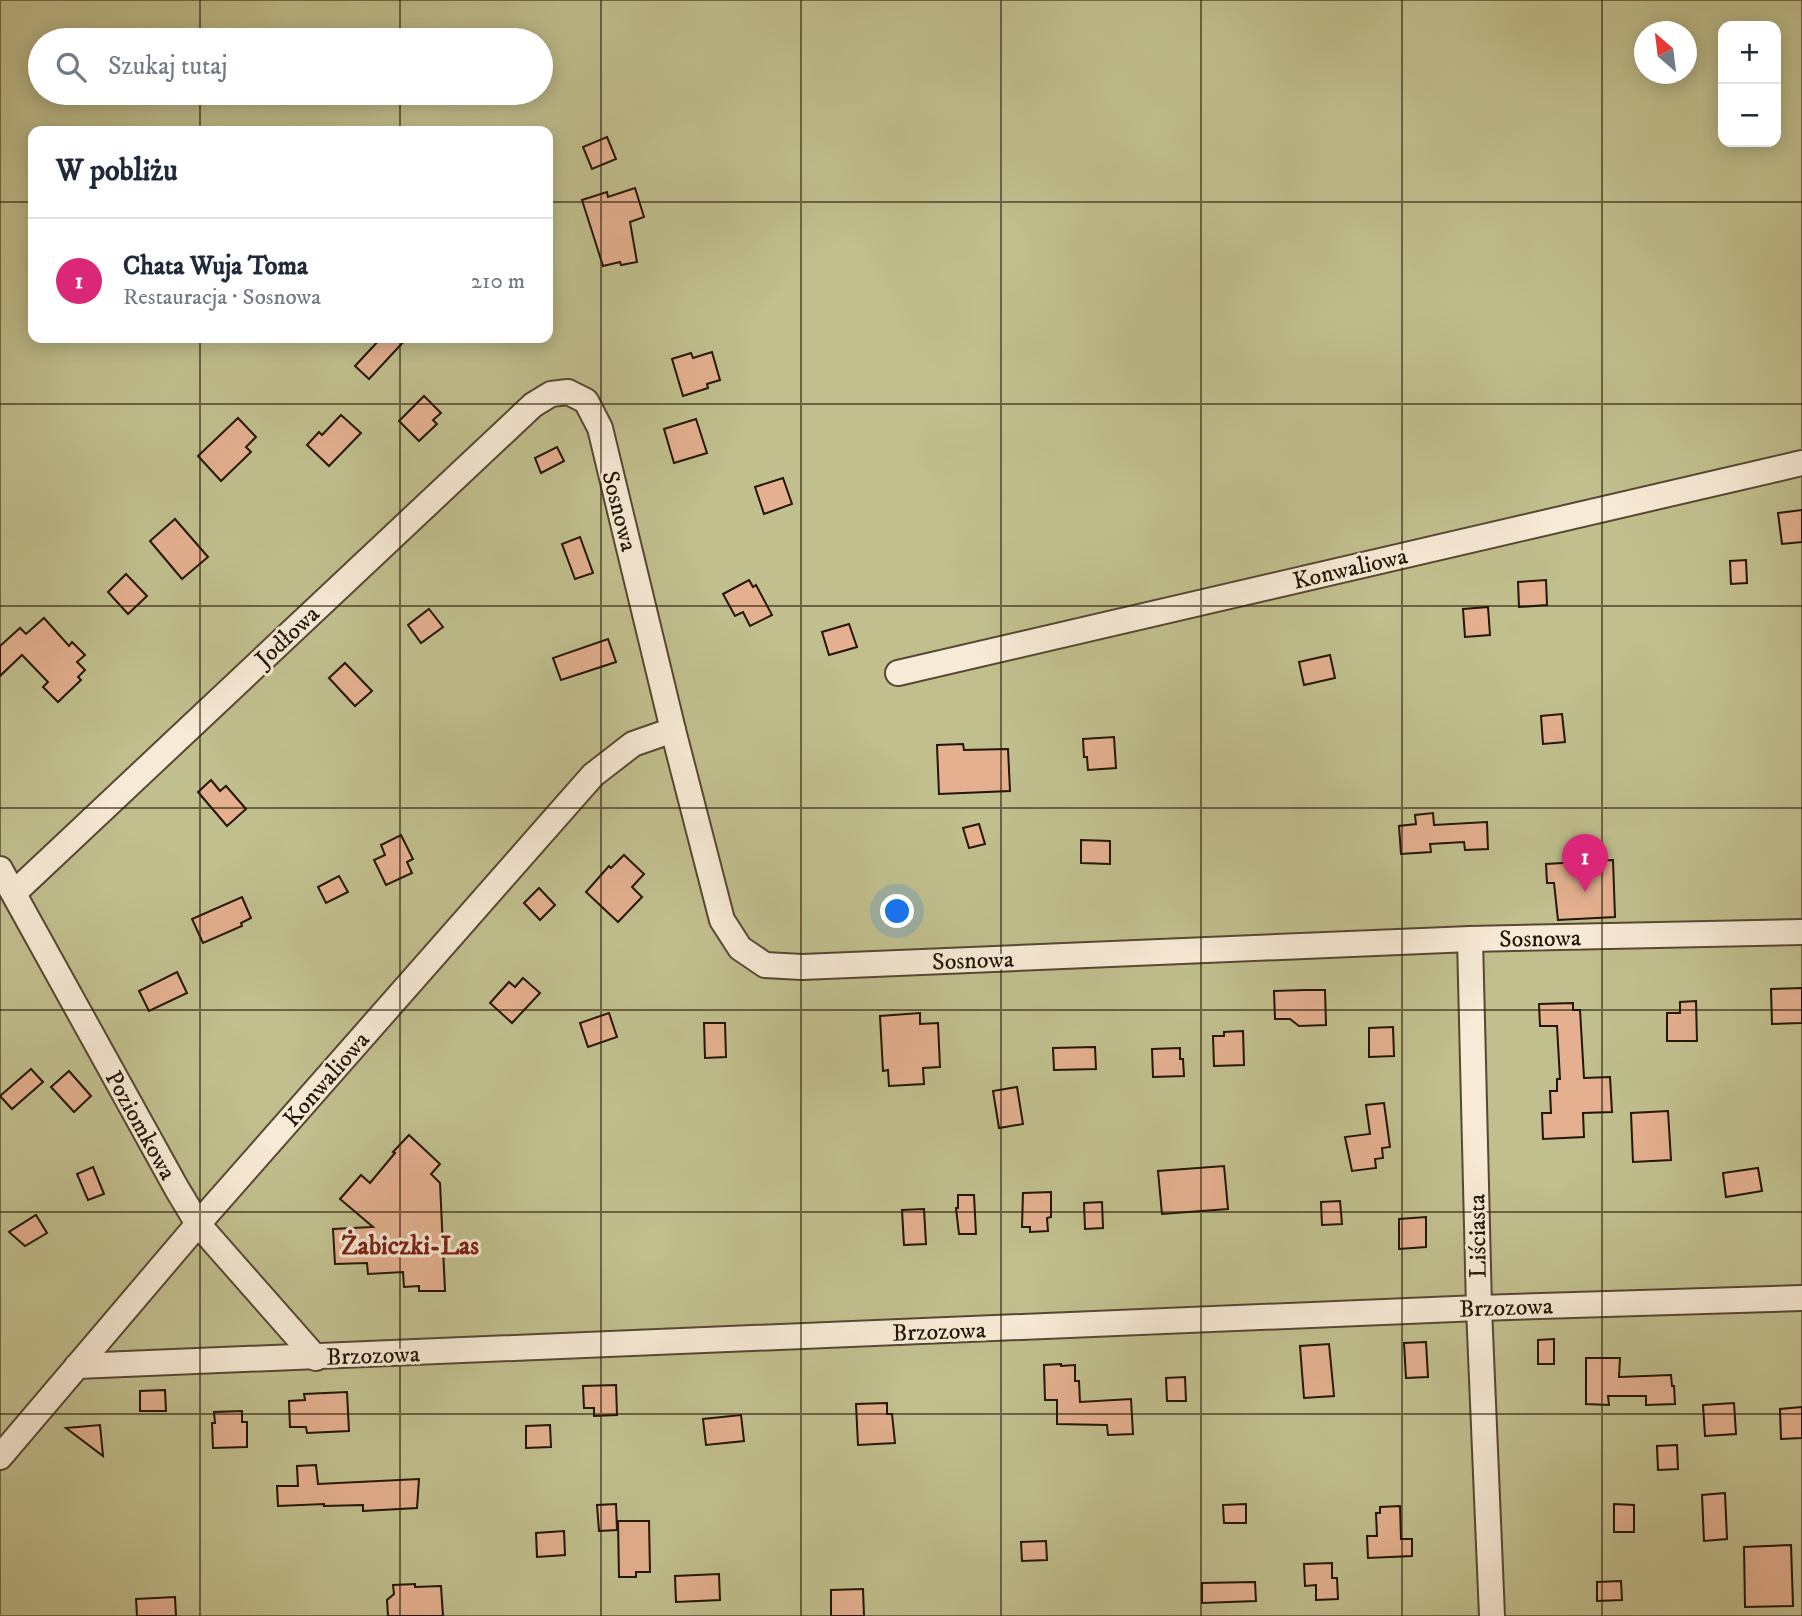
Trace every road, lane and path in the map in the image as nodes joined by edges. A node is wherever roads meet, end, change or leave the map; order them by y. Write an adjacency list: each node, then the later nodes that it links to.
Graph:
1 (568, 391): 4 (street, Sosnowa); 6 (street, Jodłowa)
2 (1802, 463): 3 (street, Konwaliowa)
3 (898, 673)
4 (673, 730): 8 (street, Sosnowa); 9 (street, Konwaliowa)
5 (0, 869): 6 (street, Poziomkowa)
6 (13, 893): 9 (street, Poziomkowa)
7 (1802, 932): 8 (street, Sosnowa)
8 (1470, 939): 11 (street, Liściasta)
9 (198, 1224): 12 (street, Poziomkowa); 13 (street, Konwaliowa)
10 (1802, 1298): 11 (street, Brzozowa)
11 (1479, 1308): 12 (street, Brzozowa); 15 (street, Liściasta)
12 (316, 1357): 13 (street, Brzozowa)
13 (77, 1366): 14 (street, Konwaliowa)
14 (0, 1457)
15 (1492, 1616)

